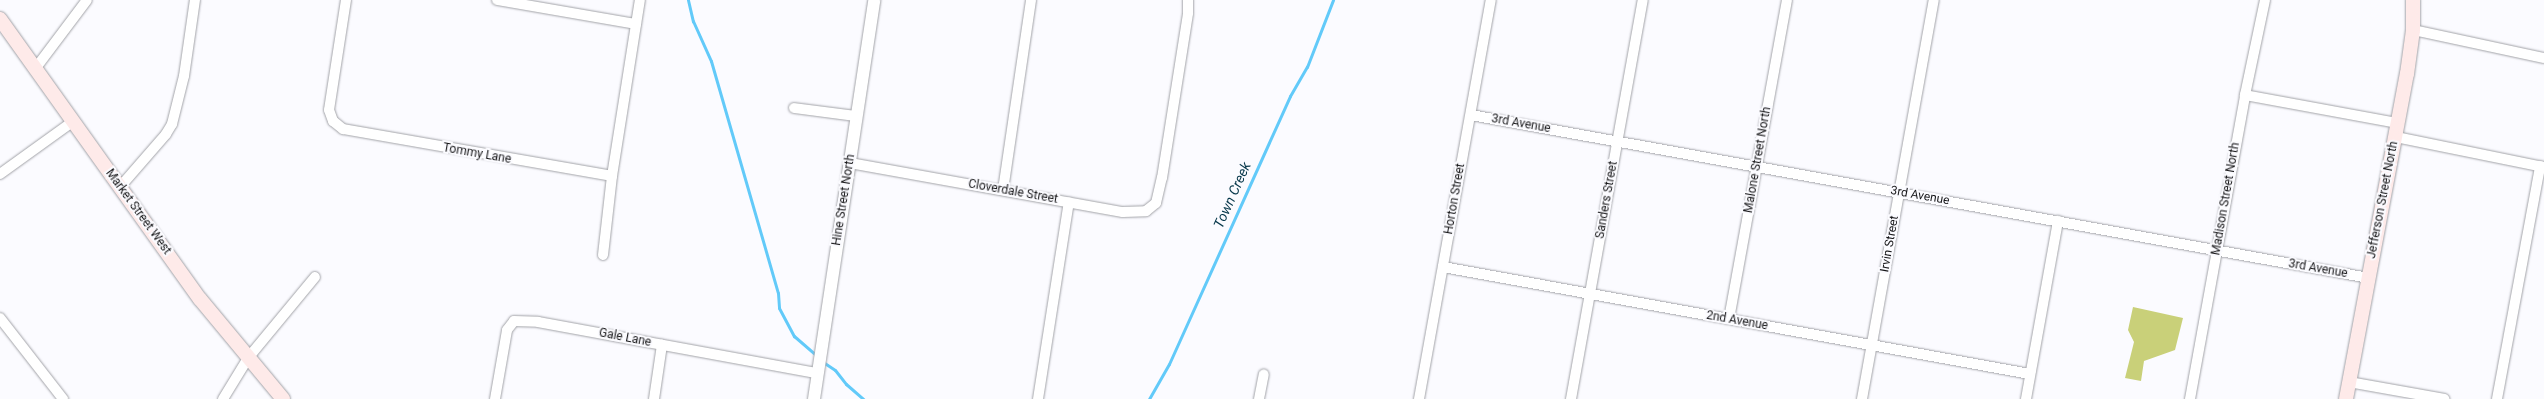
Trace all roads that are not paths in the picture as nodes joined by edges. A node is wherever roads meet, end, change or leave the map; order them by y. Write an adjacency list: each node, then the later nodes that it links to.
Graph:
1 (87, 0): 19 (street)
2 (195, 0): 32 (street)
3 (346, 0): 31 (street, Tommy Lane)
4 (497, 0): 16 (street)
5 (640, 0): 16 (street)
6 (874, 0): 23 (street, Hine Street North)
7 (1031, 0): 33 (street)
8 (1188, 0): 35 (street, Cloverdale Street)
9 (1492, 0): 22 (street, Horton Street)
10 (1643, 0): 26 (street, Sanders Street)
11 (1787, 0): 28 (street, Malone Street North)
12 (1934, 0): 34 (street, Irvin Street)
13 (2265, 0): 20 (street, Madison Street North)
14 (2413, 0): 17 (main road, Jefferson Street North)
15 (0, 19): 19 (main road, Market Street West)
16 (636, 24): 31 (street)
17 (2413, 30): 18 (street); 25 (main road, Jefferson Street North)
18 (2544, 58)
19 (35, 70): 24 (main road, Market Street West)
20 (2245, 95): 25 (street); 37 (street, Madison Street North)
21 (794, 108): 23 (street)
22 (1470, 115): 26 (street, 3rd Avenue); 39 (street, Horton Street)
23 (856, 116): 27 (street, Hine Street North)
24 (72, 122): 30 (street); 32 (main road, Market Street West)
25 (2397, 130): 29 (street); 41 (main road, Jefferson Street North)
26 (1618, 142): 28 (street, 3rd Avenue); 42 (street, Sanders Street)
27 (850, 163): 33 (street, Cloverdale Street); 48 (street, Hine Street North)
28 (1756, 167): 34 (street, 3rd Avenue); 44 (street, Malone Street North)
29 (2542, 167): 67 (street)
30 (0, 174)
31 (612, 176): 38 (street)
32 (120, 187): 47 (main road, Market Street West)
33 (1003, 190): 35 (street, Cloverdale Street)
34 (1899, 192): 36 (street, 3rd Avenue); 46 (street, Irvin Street)
35 (1069, 202): 58 (street)
36 (2058, 221): 37 (street, 3rd Avenue); 50 (street)
37 (2217, 250): 41 (street, 3rd Avenue); 64 (street, Madison Street North)
38 (603, 255)
39 (1443, 267): 42 (street, 2nd Avenue); 60 (street, Horton Street)
40 (315, 278): 47 (street)
41 (2369, 278): 51 (main road, Jefferson Street North)
42 (1590, 294): 44 (street, 2nd Avenue); 61 (street, Sanders Street)
43 (0, 318): 52 (street)
44 (1728, 319): 46 (street, 2nd Avenue)
45 (662, 345): 48 (street, Gale Lane); 55 (street, Gale Lane); 56 (street)
46 (1872, 345): 50 (street, 2nd Avenue); 62 (street, Irvin Street)
47 (248, 358): 53 (street); 54 (main road, Market Street West)
48 (817, 373): 57 (street, Hine Street North)
49 (1264, 374): 59 (street)
50 (2030, 374): 63 (street)
51 (2349, 382): 65 (main road, Jefferson Street North); 66 (street)
52 (63, 399)
53 (222, 399)
54 (283, 399)
55 (495, 399)
56 (654, 399)
57 (814, 399)
58 (1038, 399)
59 (1259, 399)
60 (1419, 399)
61 (1571, 399)
62 (1862, 399)
63 (2026, 399)
64 (2190, 399)
65 (2346, 399)
66 (2444, 399)
67 (2497, 399)

